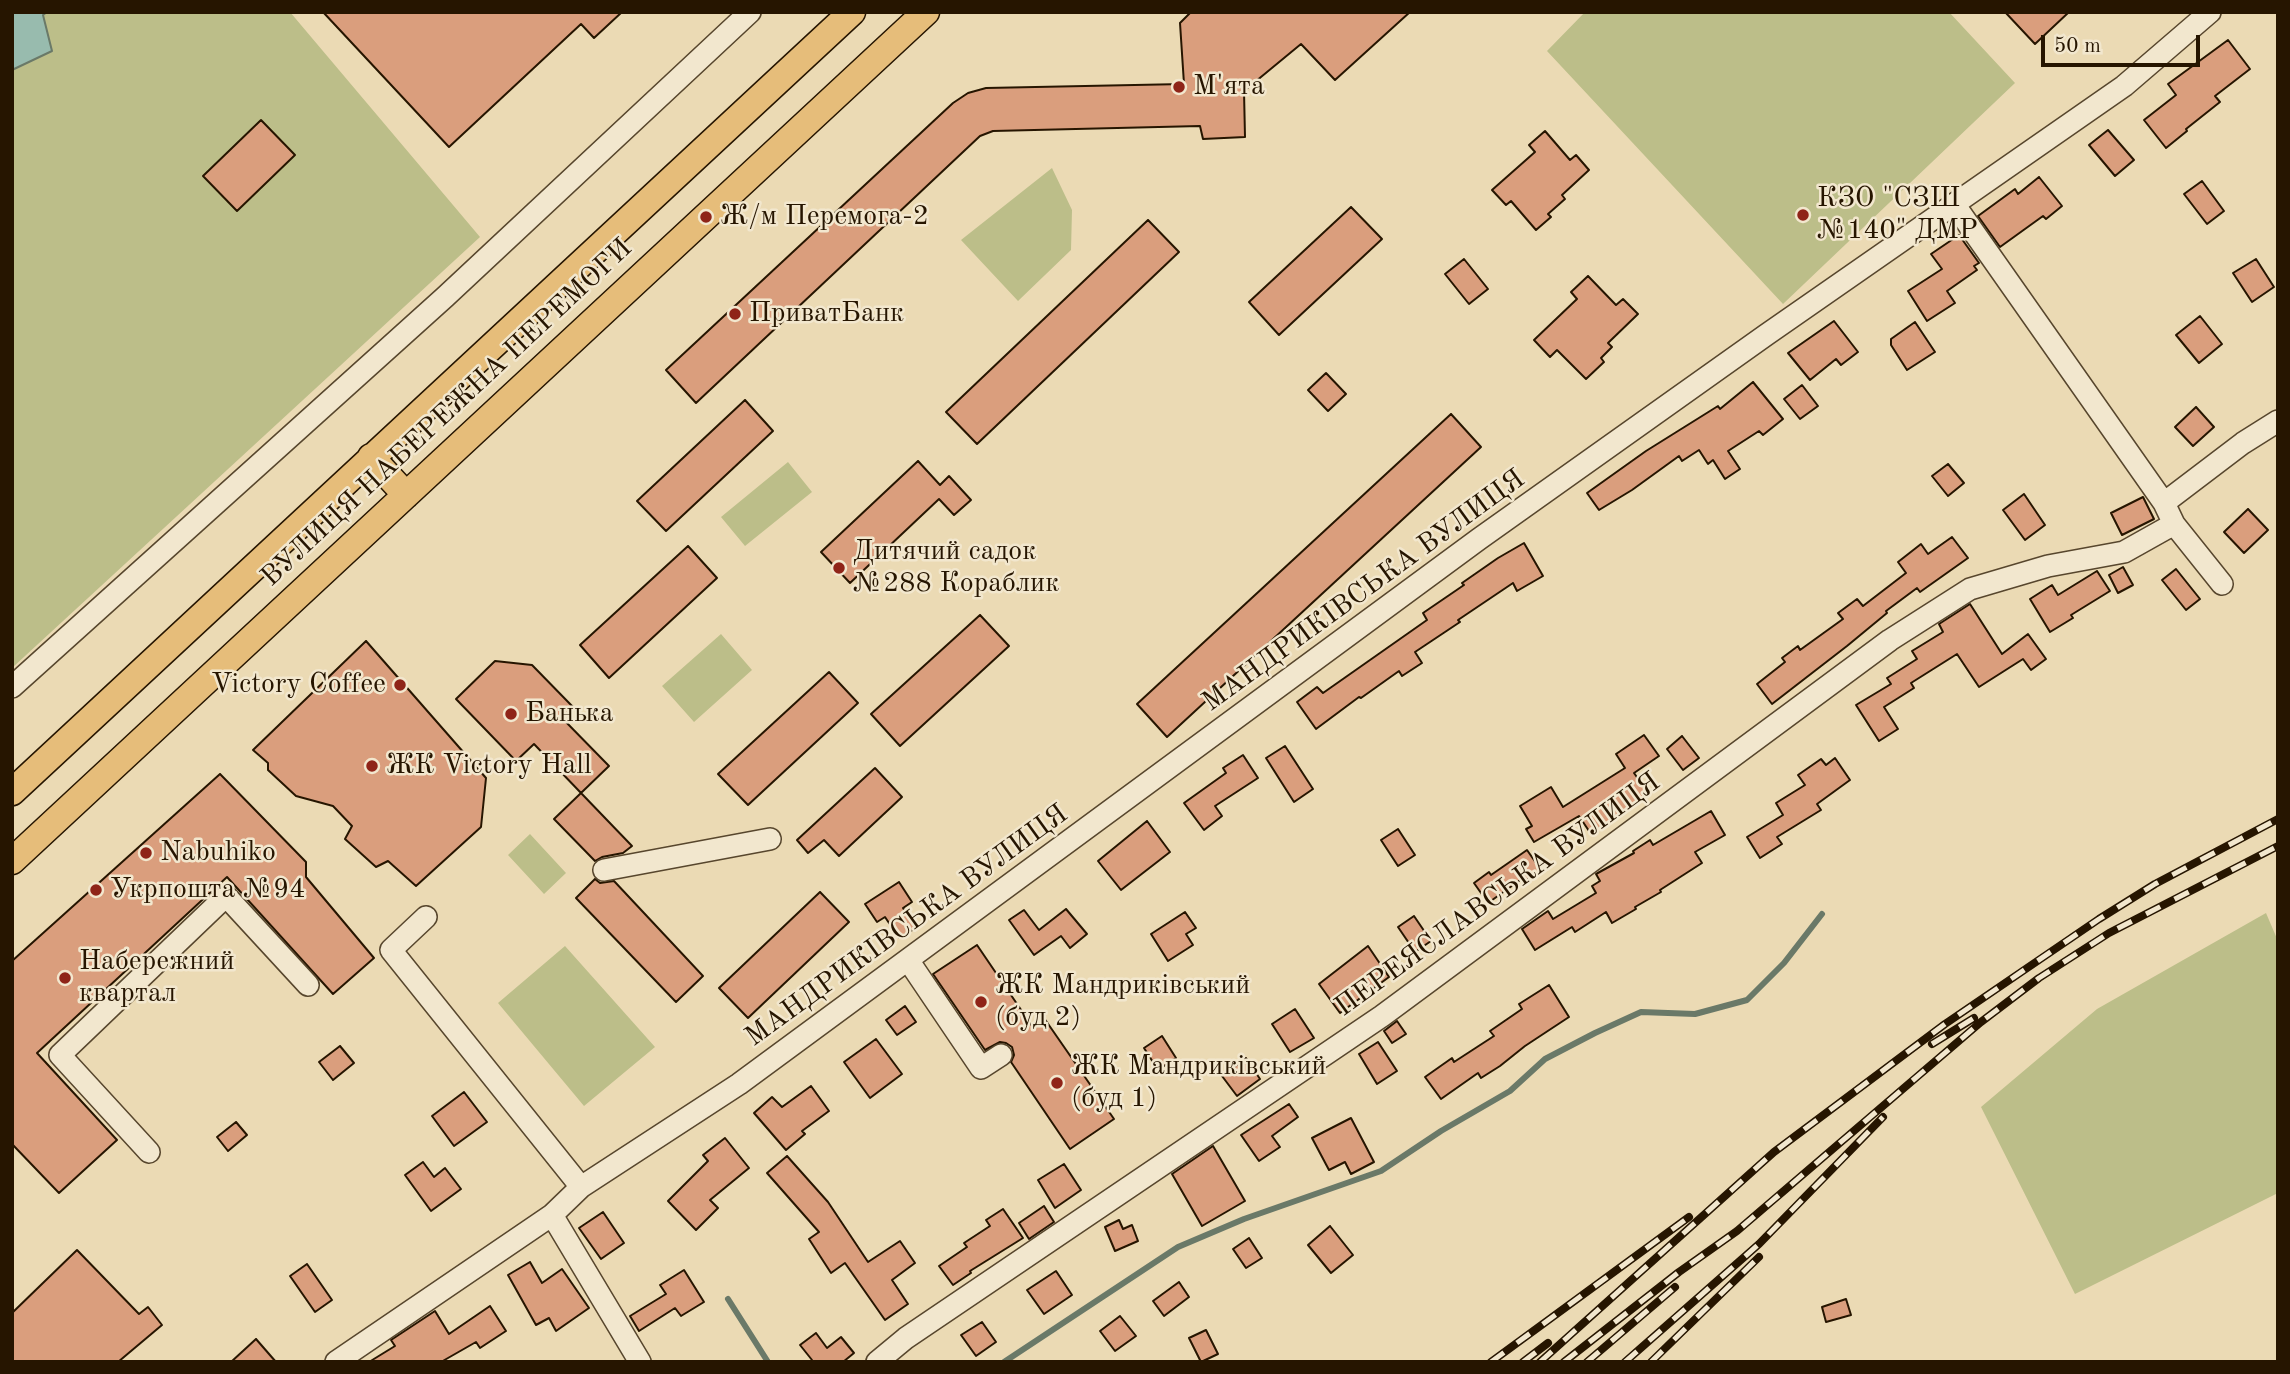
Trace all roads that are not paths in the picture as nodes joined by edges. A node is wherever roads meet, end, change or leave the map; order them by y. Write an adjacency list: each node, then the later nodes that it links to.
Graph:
1 (750, 12): 12 (street)
2 (852, 12): 7 (main road, ВУЛИЦЯ НАБЕРЕЖНА ПЕРЕМОГИ)
3 (926, 12): 8 (main road, ВУЛИЦЯ НАБЕРЕЖНА ПЕРЕМОГИ)
4 (2210, 12): 5 (street, МАНДРИКІВСЬКА ВУЛИЦЯ)
5 (1954, 204): 9 (street); 18 (street, МАНДРИКІВСЬКА ВУЛИЦЯ)
6 (2278, 421): 9 (street)
7 (371, 457): 8 (main road); 13 (main road, ВУЛИЦЯ НАБЕРЕЖНА ПЕРЕМОГИ)
8 (406, 495): 15 (main road, ВУЛИЦЯ НАБЕРЕЖНА ПЕРЕМОГИ)
9 (2164, 503): 10 (street)
10 (2174, 524): 11 (street); 26 (street, ПЕРЕЯСЛАВСЬКА ВУЛИЦЯ)
11 (2222, 584)
12 (12, 687)
13 (12, 792)
14 (770, 839): 16 (street)
15 (12, 862)
16 (604, 870)
17 (426, 917): 22 (street)
18 (908, 960): 20 (street); 22 (street, МАНДРИКІВСЬКА ВУЛИЦЯ)
19 (308, 985): 21 (street)
20 (1001, 1055)
21 (149, 1153)
22 (581, 1187): 23 (street, МАНДРИКІВСЬКА ВУЛИЦЯ)
23 (552, 1216): 24 (street, МАНДРИКІВСЬКА ВУЛИЦЯ); 25 (street)
24 (336, 1362)
25 (640, 1362)
26 (877, 1362)

